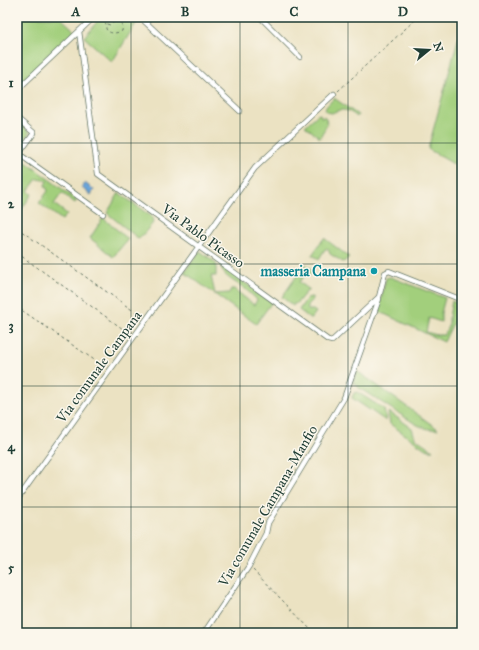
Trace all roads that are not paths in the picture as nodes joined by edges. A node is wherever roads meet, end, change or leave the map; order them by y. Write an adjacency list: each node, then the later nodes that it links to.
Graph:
1 (94, 17): 4 (street)
2 (140, 17): 8 (street)
3 (260, 17): 5 (street)
4 (79, 31): 6 (street); 12 (street, Via Pablo Picasso)
5 (300, 57)
6 (17, 90)
7 (334, 94): 12 (street, Via comunale Campana)
8 (240, 111)
9 (17, 118): 10 (street)
10 (18, 155): 11 (street)
11 (103, 214)
12 (198, 246): 13 (street, Via Pablo Picasso); 15 (street, Via comunale Campana)
13 (379, 297): 14 (street); 16 (street, Via comunale Campana-Manfio)
14 (462, 300)
15 (17, 500)
16 (204, 633)

